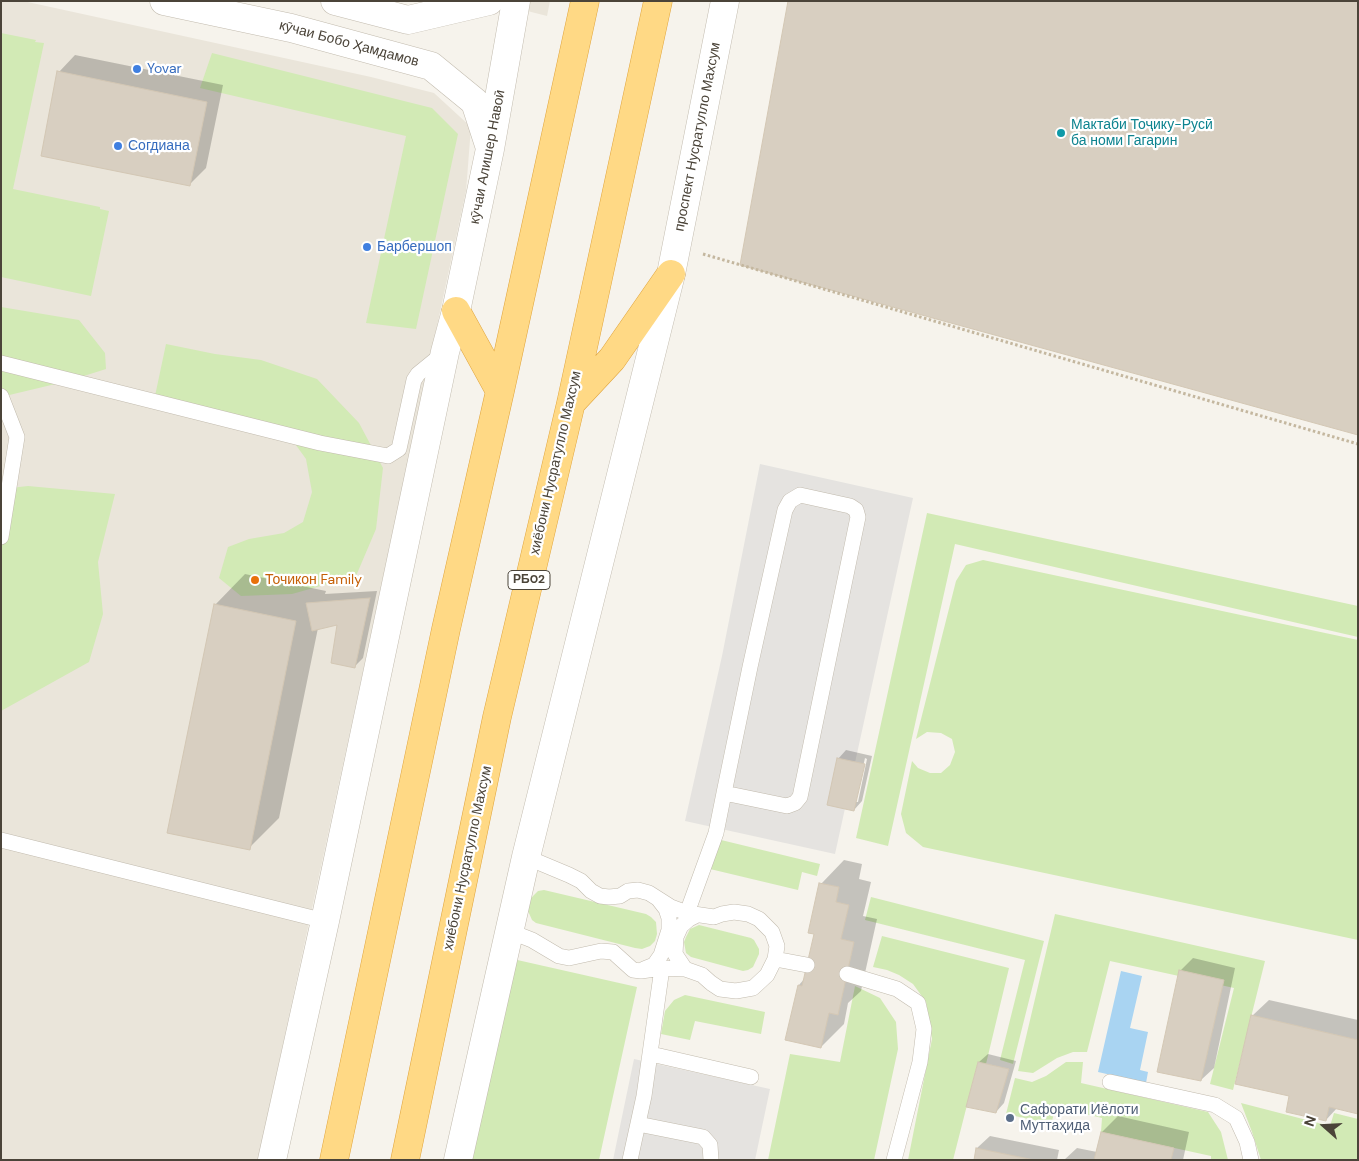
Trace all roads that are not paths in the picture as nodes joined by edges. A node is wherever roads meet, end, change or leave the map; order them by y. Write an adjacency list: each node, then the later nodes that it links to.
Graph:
1 (164, 1): 8 (street, кӯчаи Бобо Ҳамдамов)
2 (335, 1): 3 (street)
3 (488, 1)
4 (516, 1): 8 (street, кӯчаи Алишер Навоӣ)
5 (585, 1): 13 (highway)
6 (658, 1): 15 (highway, хиёбони Нусратулло Махсум / РБ02)
7 (725, 1): 9 (street, проспект Нусратулло Махсум)
8 (490, 149): 10 (street, кӯчаи Алишер Навоӣ)
9 (670, 274): 15 (highway); 19 (street, проспект Нусратулло Махсум)
10 (456, 312): 11 (street, кӯчаи Алишер Навоӣ); 13 (highway)
11 (445, 352): 12 (lane); 22 (street, кӯчаи Алишер Навоӣ)
12 (1, 364)
13 (500, 391): 35 (highway)
14 (1, 396): 16 (lane)
15 (571, 403): 36 (highway, хиёбони Нусратулло Махсум / РБ02)
16 (1, 536)
17 (724, 793): 17 (lane); 21 (lane)
18 (1, 840): 22 (lane)
19 (526, 857): 20 (lane); 23 (street, проспект Нусратулло Махсум)
20 (657, 897): 21 (lane); 28 (lane)
21 (692, 914): 24 (lane); 27 (lane)
22 (325, 921): 34 (street, кӯчаи Алишер Навоӣ)
23 (509, 932): 28 (lane); 37 (street, проспект Нусратулло Махсум)
24 (776, 959): 25 (lane); 27 (lane)
25 (807, 965)
26 (662, 968): 27 (lane); 28 (lane); 30 (lane)
27 (685, 969)
28 (641, 971)
29 (847, 974): 40 (lane)
30 (651, 1054): 31 (lane); 33 (lane)
31 (751, 1077)
32 (1110, 1082): 41 (lane)
33 (638, 1124): 38 (lane); 39 (lane)
34 (272, 1160)
35 (334, 1160)
36 (405, 1160)
37 (458, 1160)
38 (630, 1160)
39 (711, 1160)
40 (894, 1160)
41 (1251, 1160)

